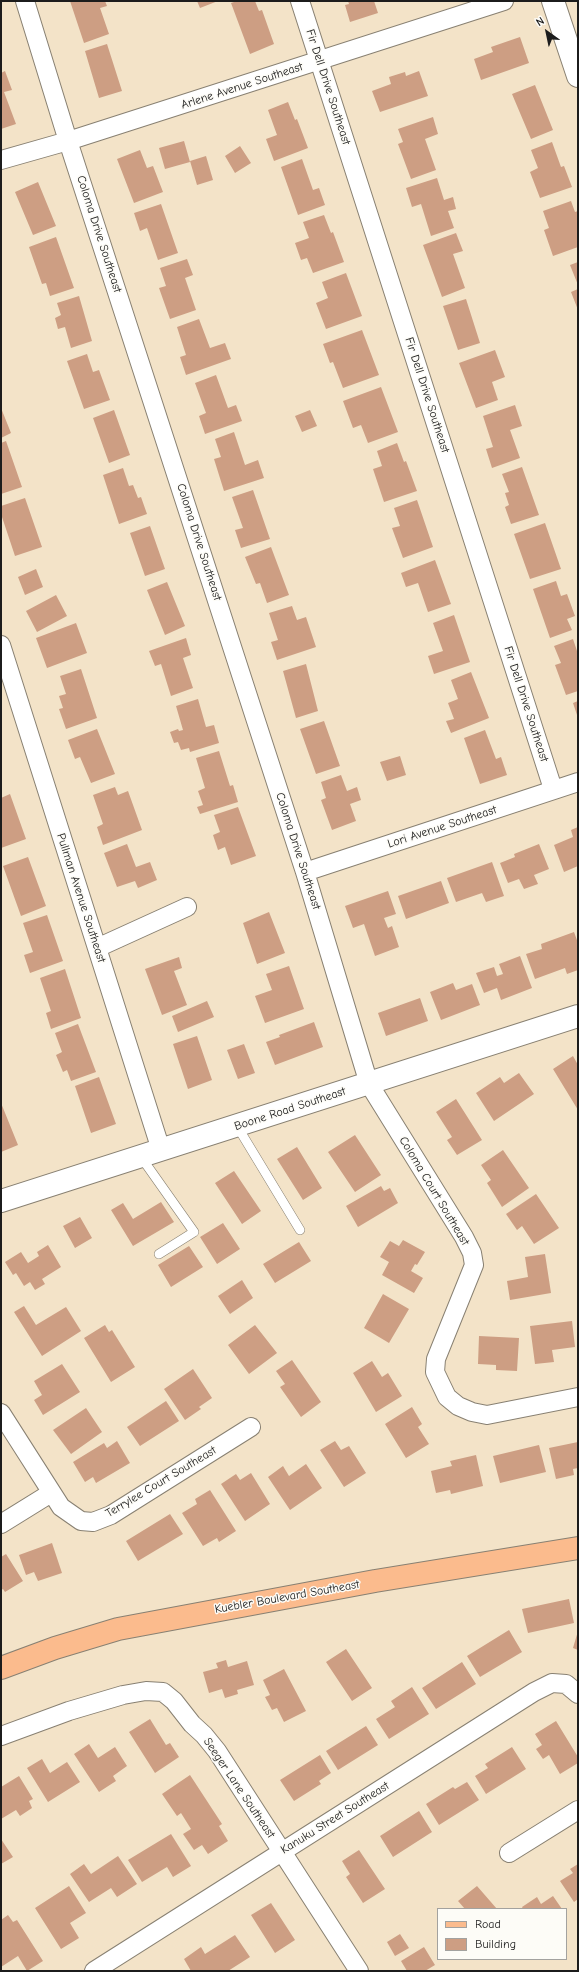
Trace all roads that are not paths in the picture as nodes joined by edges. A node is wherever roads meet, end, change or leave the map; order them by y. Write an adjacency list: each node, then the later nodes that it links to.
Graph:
1 (25, 1): 7 (street, Coloma Drive Southeast)
2 (300, 1): 5 (street, Fir Dell Drive Southeast)
3 (504, 1): 5 (street, Arlene Avenue Southeast)
4 (553, 1): 6 (street)
5 (320, 61): 7 (street, Arlene Avenue Southeast); 11 (street, Fir Dell Drive Southeast)
6 (578, 76)
7 (68, 141): 8 (street, Arlene Avenue Southeast); 12 (street, Coloma Drive Southeast)
8 (1, 160)
9 (1, 645): 14 (street, Pullman Avenue Southeast)
10 (578, 782): 11 (street, Lori Avenue Southeast)
11 (553, 789): 12 (street, Lori Avenue Southeast)
12 (305, 872): 16 (street, Coloma Drive Southeast)
13 (187, 907): 14 (street)
14 (97, 948): 18 (street, Pullman Avenue Southeast)
15 (578, 1016): 16 (street, Boone Road Southeast)
16 (370, 1084): 17 (street, Boone Road Southeast); 22 (street, Coloma Court Southeast)
17 (237, 1126): 18 (street, Boone Road Southeast); 20 (lane)
18 (151, 1154): 19 (street, Boone Road Southeast); 21 (lane)
19 (1, 1201)
20 (300, 1230)
21 (159, 1254)
22 (578, 1397)
23 (1, 1413): 25 (street, Terrylee Court Southeast)
24 (251, 1426): 25 (street, Terrylee Court Southeast)
25 (52, 1493): 26 (street)
26 (1, 1524)
27 (578, 1548): 28 (main road, Kuebler Boulevard Southeast)
28 (1, 1668)
29 (578, 1694): 32 (street, Kanuku Street Southeast)
30 (1, 1736): 32 (street, Seeger Lane Southeast)
31 (578, 1810): 33 (street)
32 (281, 1851): 34 (street, Kanuku Street Southeast); 35 (street, Seeger Lane Southeast)
33 (509, 1854)
34 (94, 1971)
35 (359, 1971)

